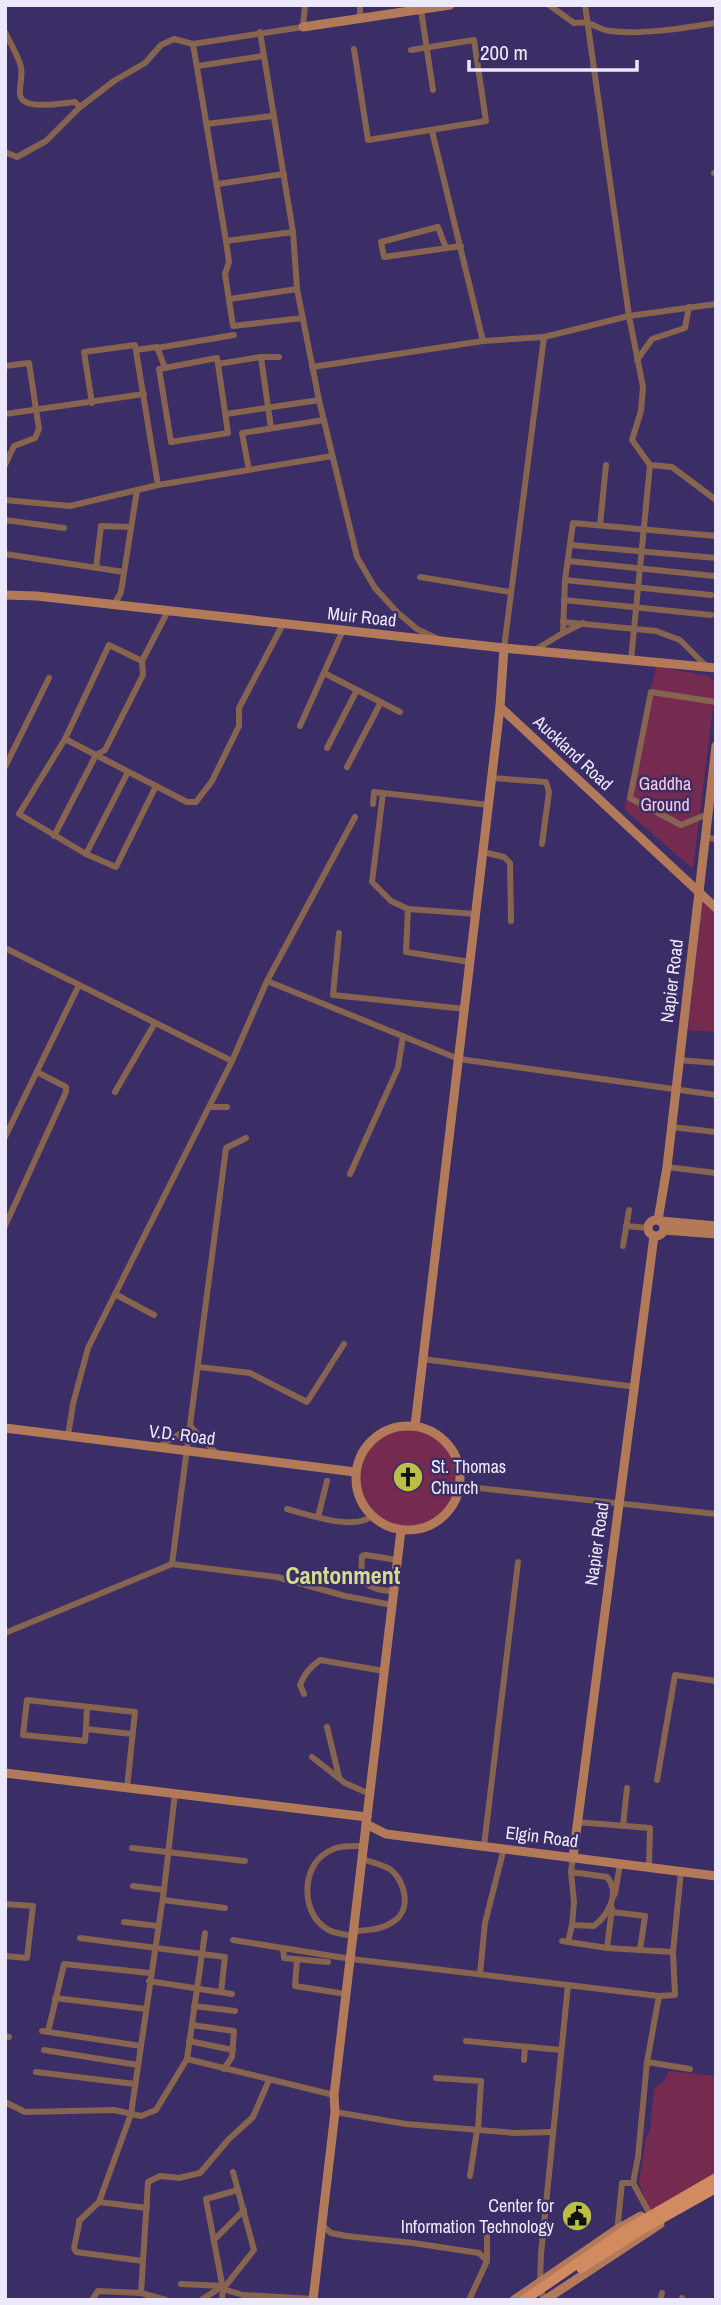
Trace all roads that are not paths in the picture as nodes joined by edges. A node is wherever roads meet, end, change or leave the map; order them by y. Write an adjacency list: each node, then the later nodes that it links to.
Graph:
1 (305, 5): 10 (street)
2 (360, 5): 7 (street)
3 (450, 5): 6 (street)
4 (549, 5): 8 (street)
5 (585, 5): 8 (street)
6 (421, 10): 7 (street); 14 (street)
7 (360, 20): 10 (street)
8 (587, 21): 9 (street); 35 (street)
9 (716, 23)
10 (303, 27): 12 (street)
11 (5, 32): 20 (street)
12 (260, 32): 13 (street); 17 (street)
13 (193, 44): 18 (street); 20 (street)
14 (426, 48): 16 (street); 19 (street); 23 (street)
15 (354, 49): 23 (street)
16 (411, 50)
17 (263, 56): 18 (street); 21 (street)
18 (198, 66): 22 (street)
19 (433, 90)
20 (80, 107): 24 (street)
21 (272, 116): 22 (street); 25 (street)
22 (206, 124): 26 (street)
23 (432, 131): 29 (street)
24 (5, 152)
25 (284, 174): 26 (street); 27 (street)
26 (218, 184): 28 (street)
27 (292, 232): 28 (street); 31 (street)
28 (226, 241): 32 (street)
29 (461, 246): 30 (street); 39 (street)
30 (446, 248): 30 (street)
31 (297, 289): 32 (street); 36 (street)
32 (230, 299): 36 (street)
33 (716, 304): 34 (street)
34 (689, 307): 35 (street); 44 (street)
35 (629, 316): 38 (street); 44 (street)
36 (303, 318): 47 (street)
37 (234, 335): 40 (street)
38 (544, 337): 39 (street); 87 (street)
39 (483, 341): 47 (street)
40 (158, 348): 41 (street); 48 (street)
41 (136, 350): 49 (street); 51 (street)
42 (279, 357): 43 (street)
43 (261, 358): 45 (street); 52 (street)
44 (637, 360): 63 (street)
45 (218, 364): 48 (street); 55 (street)
46 (5, 366): 53 (street)
47 (312, 366): 50 (street)
48 (165, 368): 58 (street)
49 (144, 394): 51 (street); 65 (street)
50 (319, 400): 52 (street); 56 (street)
51 (92, 403): 53 (street)
52 (267, 408): 55 (street); 57 (street)
53 (36, 411): 54 (street); 61 (street)
54 (5, 414)
55 (226, 414): 58 (street)
56 (324, 420): 57 (street); 60 (street)
57 (271, 428): 59 (street)
58 (228, 433): 59 (street)
59 (242, 433): 64 (street)
60 (332, 456): 64 (street); 101 (street)
61 (5, 465)
62 (606, 465): 70 (street)
63 (650, 465): 68 (street); 73 (street)
64 (249, 470): 65 (street)
65 (158, 485): 66 (street)
66 (138, 490): 67 (street); 71 (street)
67 (5, 500)
68 (716, 500)
69 (5, 520): 72 (street)
70 (600, 526): 73 (street); 75 (street)
71 (130, 527): 80 (street); 82 (street)
72 (64, 528)
73 (644, 530): 74 (street); 76 (street)
74 (716, 536)
75 (570, 545): 76 (street); 79 (street)
76 (641, 551): 78 (street); 81 (street)
77 (5, 554): 80 (street)
78 (716, 558)
79 (568, 561): 81 (street); 85 (street)
80 (96, 568): 82 (street)
81 (640, 569): 83 (street); 86 (street)
82 (124, 572): 91 (street)
83 (714, 576)
84 (420, 577): 87 (street)
85 (565, 580): 86 (street); 90 (street)
86 (639, 588): 89 (street); 92 (street)
87 (510, 592): 102 (street)
88 (5, 595): 91 (street, Muir Road)
89 (711, 595)
90 (564, 600): 92 (street); 95 (street)
91 (114, 605): 93 (street, Muir Road)
92 (635, 606): 94 (street); 98 (street)
93 (168, 611): 97 (street, Muir Road); 105 (street)
94 (710, 615)
95 (564, 622): 96 (street); 100 (street)
96 (583, 623): 98 (street); 100 (street)
97 (283, 624): 99 (street, Muir Road); 123 (street)
98 (633, 628): 104 (street); 106 (street)
99 (343, 630): 101 (street, Muir Road); 107 (street)
100 (563, 633): 103 (street)
101 (444, 642): 102 (street, Muir Road)
102 (504, 648): 103 (street, Muir Road); 112 (street)
103 (534, 651): 104 (street, Muir Road)
104 (631, 660): 106 (street, Muir Road)
105 (142, 661): 115 (street); 118 (street)
106 (712, 668)
107 (324, 673): 109 (street); 114 (street)
108 (49, 678): 119 (street)
109 (357, 690): 110 (street); 117 (street)
110 (381, 702): 113 (street); 120 (street)
111 (716, 702): 127 (street)
112 (500, 707): 122 (street); 135 (street, Auckland Road)
113 (400, 712)
114 (300, 726)
115 (65, 739): 118 (street); 129 (street)
116 (716, 746): 127 (street, Napier Road)
117 (327, 748)
118 (96, 755): 121 (street); 129 (street)
119 (5, 767)
120 (347, 767)
121 (128, 772): 123 (street); 134 (street)
122 (492, 778): 126 (street); 132 (street)
123 (156, 786): 134 (street)
124 (383, 793): 125 (street); 126 (street); 137 (street)
125 (373, 804)
126 (489, 804): 133 (street)
127 (708, 814): 130 (street, Napier Road)
128 (355, 817): 143 (street)
129 (54, 836): 134 (street)
130 (705, 837): 131 (street); 135 (street, Napier Road)
131 (716, 839)
132 (542, 844)
133 (483, 852): 138 (street); 139 (street)
134 (86, 854)
135 (698, 893): 136 (street, Auckland Road); 149 (street, Napier Road)
136 (716, 908)
137 (408, 909): 138 (street); 142 (street)
138 (476, 914): 142 (street)
139 (511, 921)
140 (339, 933): 145 (street)
141 (5, 948): 144 (street)
142 (470, 962): 145 (street)
143 (267, 981): 147 (street); 150 (street)
144 (79, 985): 146 (street); 152 (street)
145 (464, 1009): 148 (street)
146 (155, 1023): 150 (street); 154 (street)
147 (403, 1036): 148 (street); 164 (street)
148 (458, 1059): 153 (street); 176 (street)
149 (679, 1060): 151 (street); 153 (street, Napier Road)
150 (232, 1061): 156 (street)
151 (716, 1063)
152 (37, 1072): 160 (street); 167 (street)
153 (676, 1088): 155 (street); 158 (street, Napier Road)
154 (114, 1092)
155 (716, 1095)
156 (209, 1107): 157 (street); 173 (street)
157 (227, 1107)
158 (671, 1127): 159 (street); 162 (street, Napier Road)
159 (716, 1132)
160 (5, 1137)
161 (246, 1138): 177 (street)
162 (667, 1167): 163 (street); 166 (street, Napier Road)
163 (716, 1173)
164 (349, 1174)
165 (629, 1210): 168 (street)
166 (661, 1224): 169 (street); 170 (street); 170 (street); 171 (street)
167 (5, 1226)
168 (626, 1226): 170 (street); 172 (street)
169 (716, 1226)
170 (651, 1232): 178 (street, Napier Road)
171 (716, 1234)
172 (623, 1246)
173 (115, 1294): 174 (street); 182 (street)
174 (154, 1315)
175 (344, 1344): 177 (street)
176 (423, 1359): 178 (street); 179 (street)
177 (199, 1367): 180 (street)
178 (635, 1387): 189 (street, Napier Road)
179 (415, 1426): 186 (street); 188 (street)
180 (191, 1427): 183 (street); 184 (street); 185 (street)
181 (5, 1428): 182 (street, V.D. Road)
182 (68, 1436): 183 (street, V.D. Road)
183 (158, 1447): 184 (street, V.D. Road)
184 (188, 1451): 185 (street, V.D. Road); 197 (street)
185 (219, 1455): 186 (street, V.D. Road)
186 (355, 1472): 192 (street)
187 (327, 1481): 193 (street)
188 (460, 1486): 189 (street); 194 (street)
189 (619, 1502): 191 (street); 217 (street, Napier Road)
190 (288, 1510): 193 (street)
191 (716, 1514)
192 (372, 1516): 193 (street); 194 (street)
193 (318, 1517)
194 (401, 1530): 195 (street)
195 (397, 1560): 198 (street); 198 (street)
196 (517, 1562): 220 (street)
197 (172, 1564): 199 (street); 200 (street)
198 (394, 1591): 199 (street)
199 (392, 1605): 201 (street)
200 (5, 1633)
201 (384, 1671): 203 (street); 215 (street)
202 (716, 1681): 211 (street)
203 (304, 1694)
204 (87, 1707): 206 (street); 206 (street); 207 (street)
205 (327, 1727): 210 (street)
206 (86, 1729): 207 (street)
207 (132, 1734): 212 (street)
208 (312, 1757): 210 (street)
209 (5, 1773): 212 (street, Elgin Road)
210 (339, 1777): 215 (street)
211 (657, 1780)
212 (127, 1787): 214 (street, Elgin Road)
213 (627, 1788): 218 (street)
214 (175, 1793): 216 (street, Elgin Road); 223 (street)
215 (370, 1794): 216 (street)
216 (366, 1821): 219 (street); 220 (street, Elgin Road)
217 (578, 1822): 218 (street); 224 (street, Napier Road)
218 (623, 1826): 228 (street)
219 (363, 1846): 225 (street); 242 (street)
220 (484, 1846): 222 (street, Elgin Road)
221 (132, 1848): 223 (street)
222 (503, 1848): 224 (street, Elgin Road); 255 (street)
223 (169, 1852): 226 (street); 233 (street)
224 (573, 1857): 227 (street, Elgin Road); 230 (street)
225 (362, 1859): 242 (street); 242 (street)
226 (245, 1861)
227 (620, 1864): 228 (street, Elgin Road); 237 (street)
228 (649, 1866): 229 (street, Elgin Road)
229 (681, 1871): 231 (street, Elgin Road); 249 (street)
230 (571, 1872): 239 (street); 239 (street)
231 (716, 1876)
232 (133, 1886): 233 (street)
233 (164, 1890): 234 (street)
234 (163, 1900): 236 (street); 240 (street)
235 (5, 1904): 251 (street)
236 (225, 1908)
237 (612, 1912): 247 (street); 248 (street)
238 (124, 1922): 240 (street)
239 (572, 1925): 247 (street)
240 (158, 1926): 245 (street)
241 (205, 1933): 250 (street)
242 (354, 1933): 253 (street)
243 (80, 1938): 245 (street)
244 (233, 1940): 246 (street)
245 (154, 1947): 250 (street); 256 (street)
246 (283, 1948): 252 (street); 253 (street)
247 (607, 1948): 248 (street)
248 (640, 1950): 249 (street)
249 (673, 1952): 262 (street)
250 (202, 1953): 258 (street); 259 (street)
251 (5, 1956)
252 (297, 1959): 254 (street); 261 (street)
253 (351, 1959): 255 (street); 261 (street)
254 (328, 1962)
255 (480, 1974): 257 (street)
256 (150, 1977): 258 (street); 263 (street); 265 (street)
257 (568, 1985): 262 (street); 274 (street)
258 (197, 1988): 259 (street); 264 (street)
259 (222, 1992): 260 (street)
260 (232, 1994)
261 (346, 1994): 285 (street)
262 (659, 1996): 277 (street)
263 (55, 1998): 265 (street); 270 (street)
264 (194, 2006): 266 (street); 267 (street)
265 (146, 2009): 270 (street)
266 (235, 2011)
267 (192, 2025): 268 (street); 273 (street)
268 (189, 2041): 273 (street); 275 (street)
269 (466, 2041): 271 (street)
270 (141, 2046): 278 (street)
271 (525, 2047): 274 (street); 276 (street)
272 (44, 2050): 278 (street)
273 (233, 2050): 279 (street)
274 (561, 2050): 290 (street)
275 (187, 2059): 279 (street); 288 (street)
276 (524, 2060)
277 (647, 2062): 280 (street); 294 (street)
278 (138, 2064): 284 (street)
279 (225, 2069): 283 (street)
280 (690, 2069)
281 (36, 2072): 284 (street)
282 (436, 2078): 289 (street)
283 (269, 2080): 285 (street); 298 (street)
284 (135, 2084): 288 (street)
285 (334, 2095): 287 (street)
286 (5, 2102): 288 (street)
287 (335, 2112): 289 (street); 301 (street)
288 (131, 2114): 297 (street)
289 (477, 2130): 290 (street); 292 (street)
290 (553, 2132): 309 (street)
291 (233, 2172): 295 (street)
292 (470, 2176)
293 (716, 2176): 300 (street); 320 (main road, bridge)
294 (633, 2183): 300 (street); 304 (street)
295 (238, 2190): 299 (street); 305 (street)
296 (716, 2190): 303 (street); 321 (main road, bridge)
297 (99, 2202): 298 (street); 307 (street)
298 (147, 2208): 307 (street)
299 (244, 2210): 305 (street); 311 (street)
300 (648, 2212): 303 (street); 304 (street)
301 (321, 2224): 308 (street); 313 (street)
302 (488, 2225): 308 (street)
303 (657, 2226): 306 (street)
304 (616, 2230): 306 (street); 309 (street)
305 (214, 2240): 311 (street)
306 (621, 2249): 322 (street)
307 (143, 2261): 312 (street)
308 (487, 2261): 318 (street)
309 (540, 2281): 319 (street); 322 (street)
310 (181, 2284): 311 (street)
311 (223, 2287): 313 (street); 316 (street); 317 (street)
312 (141, 2293): 314 (street); 315 (street)
313 (313, 2299)
314 (92, 2300)
315 (166, 2300)
316 (201, 2300)
317 (222, 2300)
318 (469, 2300)
319 (513, 2300)
320 (524, 2300)
321 (532, 2300)
322 (544, 2300)

